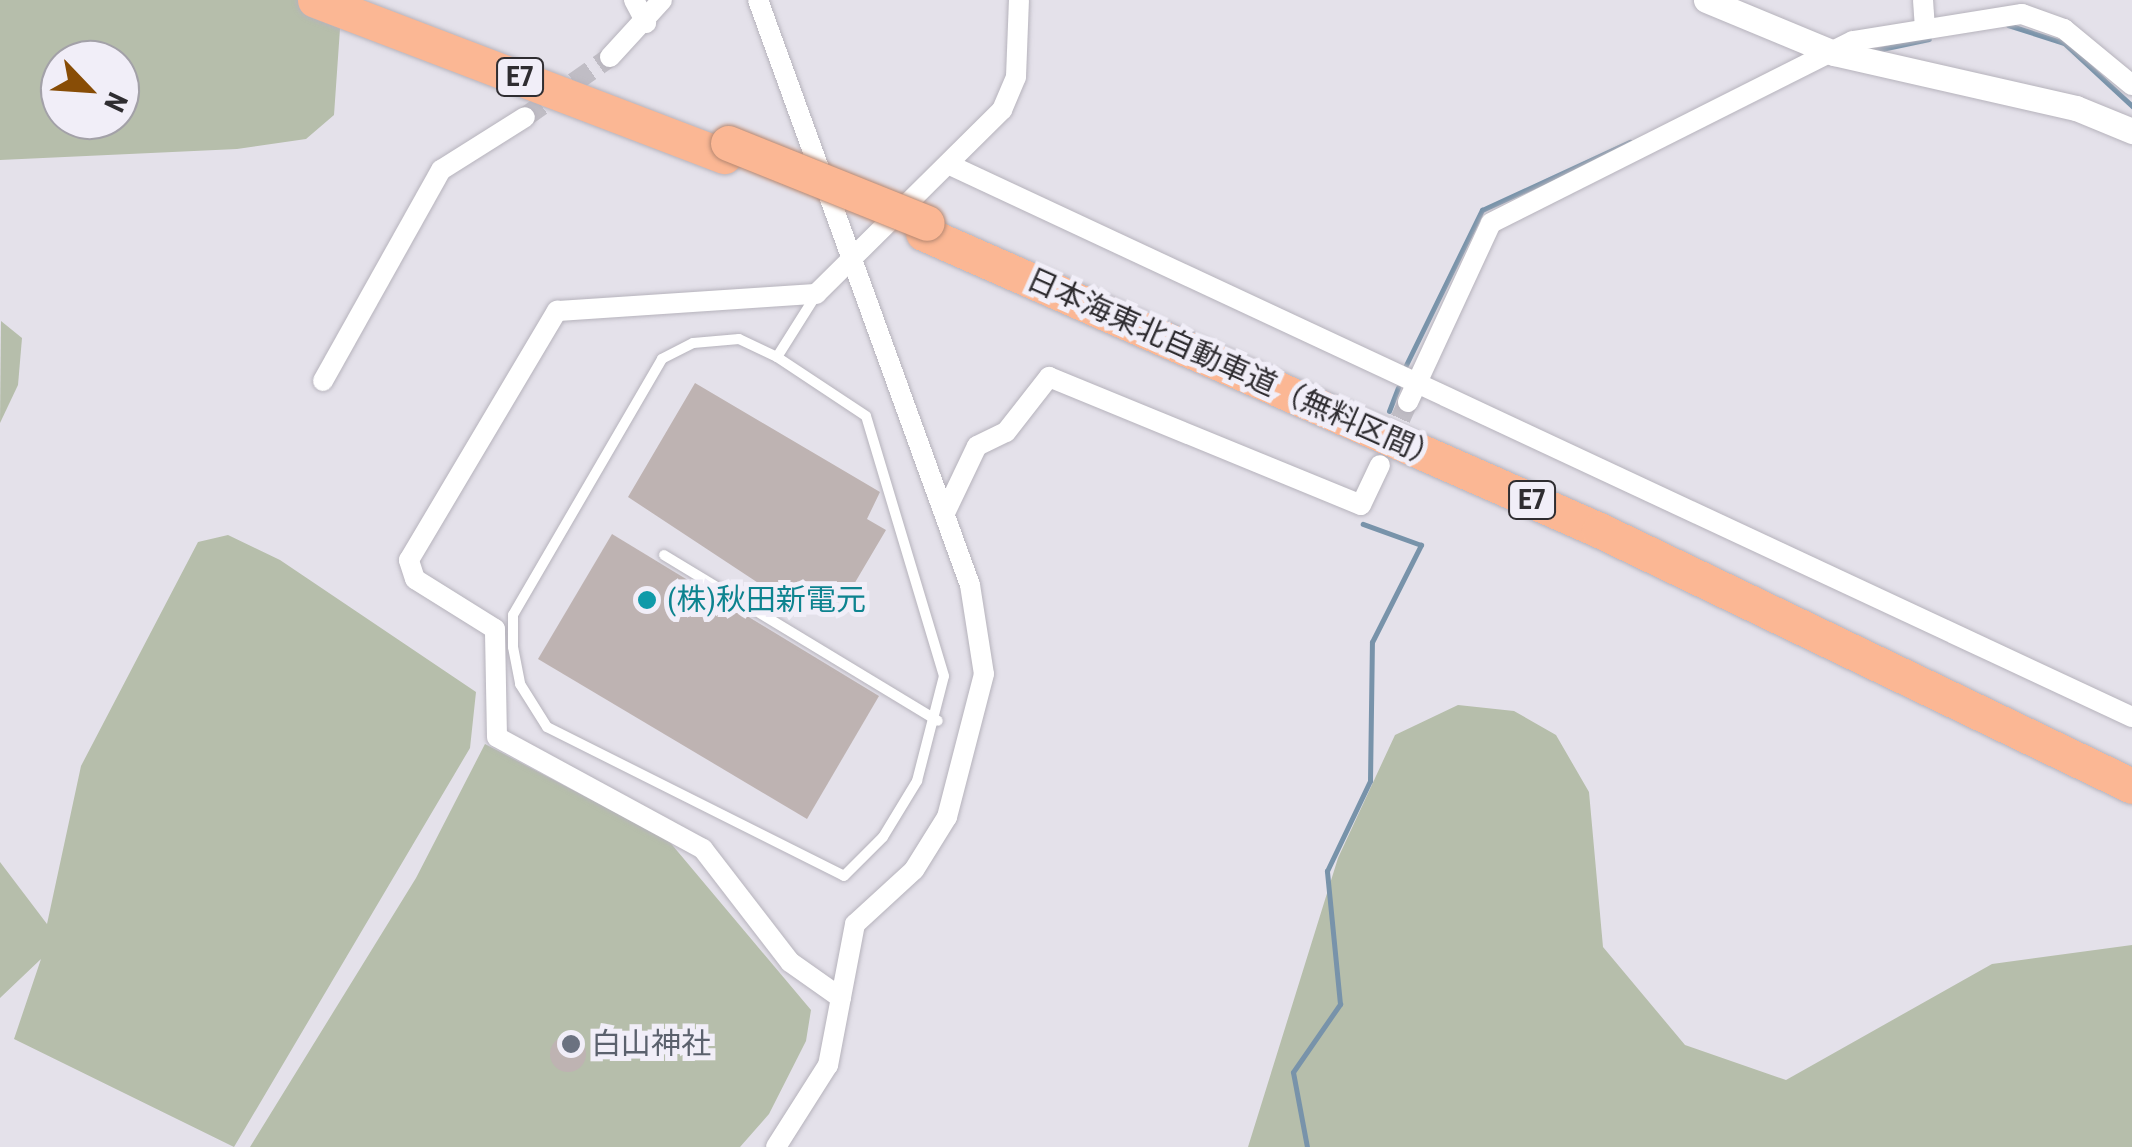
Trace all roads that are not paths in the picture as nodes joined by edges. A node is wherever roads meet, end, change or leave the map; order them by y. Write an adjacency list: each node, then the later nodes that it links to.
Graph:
1 (315, 0): 17 (highway, 日本海東北自動車道（無料区間） / E7)
2 (364, 0): 17 (highway, 日本海東北自動車道（無料区間） / E7)
3 (634, 0): 10 (street)
4 (662, 0): 10 (street)
5 (758, 0): 20 (street)
6 (1019, 0): 18 (street)
7 (1706, 0): 12 (street)
8 (1924, 0): 11 (street)
9 (2023, 7): 11 (street); 14 (street)
10 (646, 22): 13 (street)
11 (1925, 26): 12 (street)
12 (1834, 53): 16 (street); 24 (street)
13 (610, 57)
14 (2132, 85)
15 (525, 118): 23 (street)
16 (2132, 131)
17 (726, 149): 19 (highway, 日本海東北自動車道（無料区間） / E7, bridge)
18 (952, 166): 20 (street); 24 (street)
19 (925, 228): 30 (highway, 日本海東北自動車道（無料区間） / E7); 31 (highway, 日本海東北自動車道（無料区間） / E7)
20 (855, 256): 21 (street); 26 (street)
21 (816, 294): 22 (lane); 32 (street)
22 (777, 357): 29 (lane); 29 (lane)
23 (323, 381)
24 (1410, 393): 28 (street)
25 (1380, 464): 26 (street)
26 (945, 513): 32 (street)
27 (664, 554): 29 (lane)
28 (2132, 717)
29 (938, 720)
30 (2132, 766)
31 (2132, 786)
32 (841, 998): 33 (street)
33 (776, 1147)

